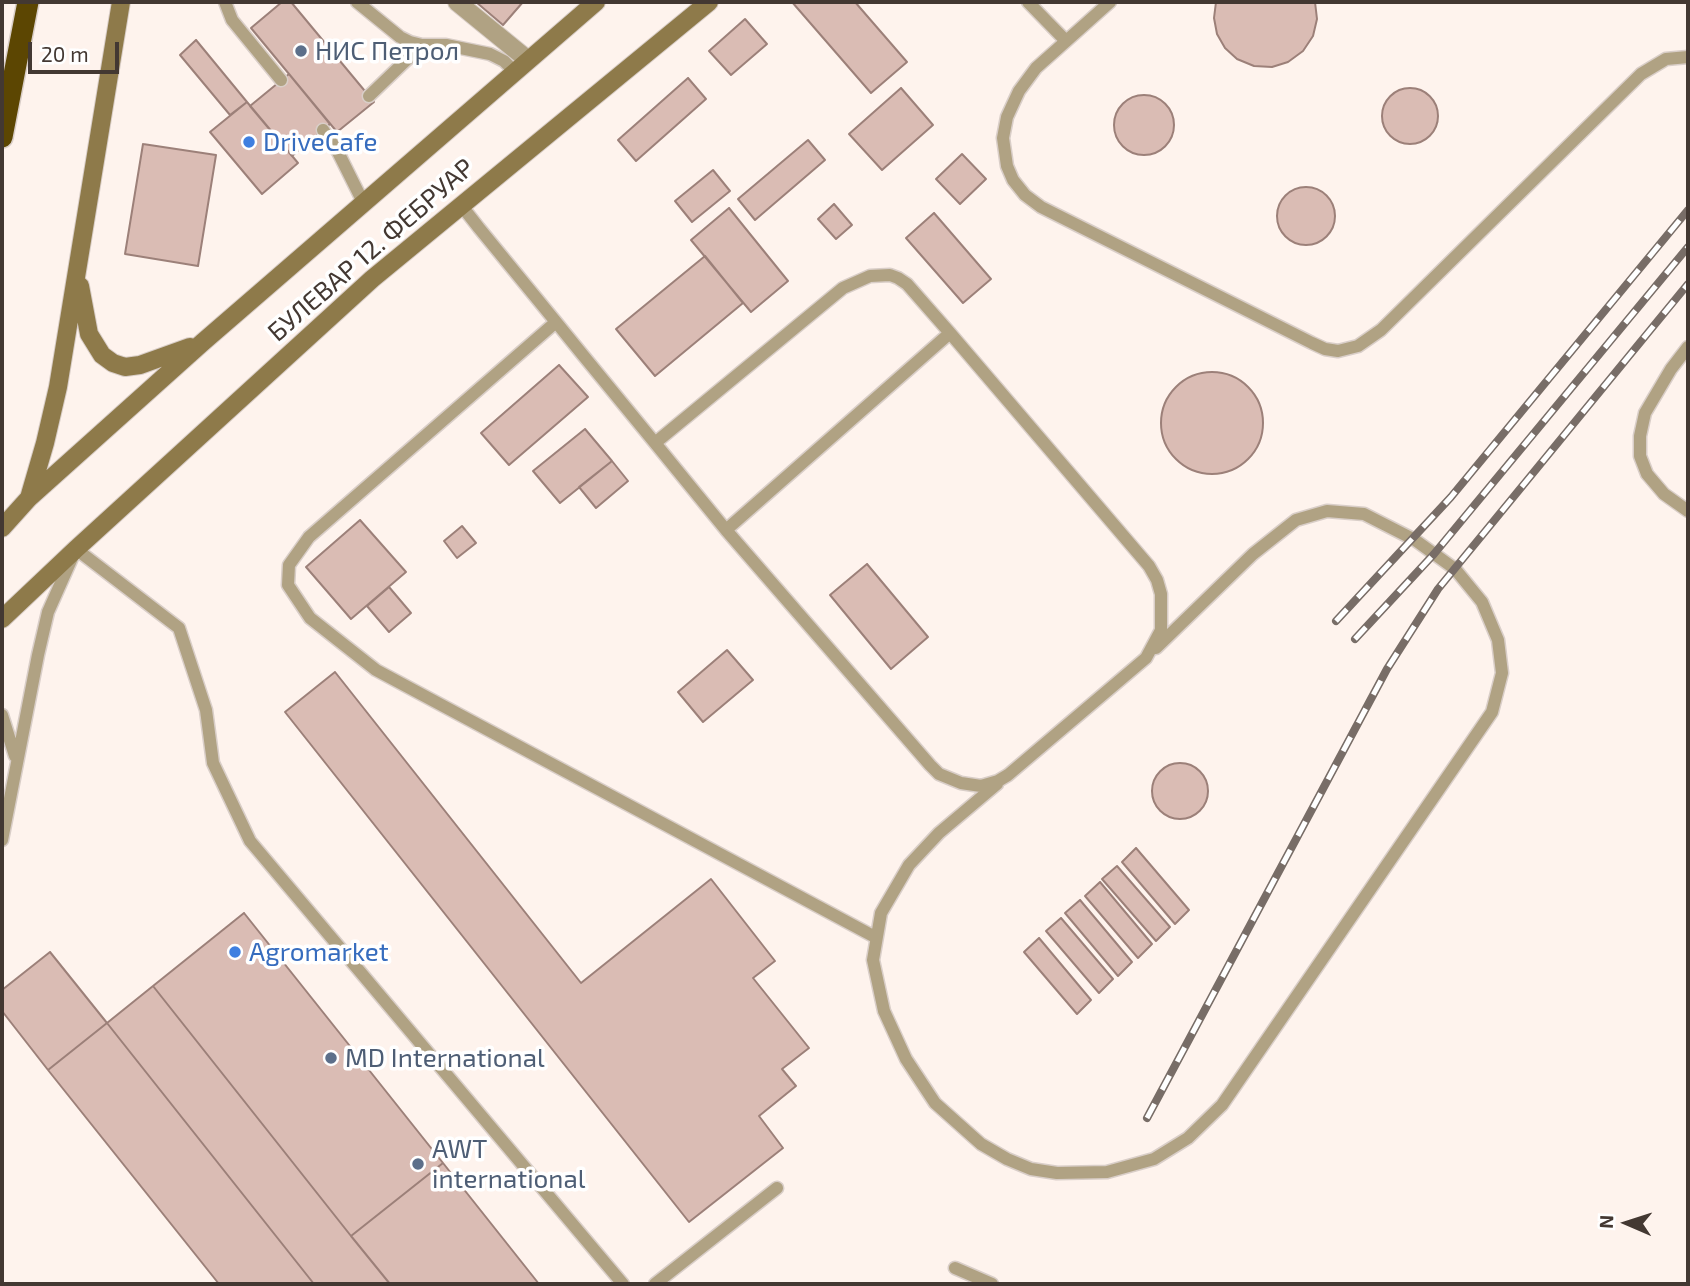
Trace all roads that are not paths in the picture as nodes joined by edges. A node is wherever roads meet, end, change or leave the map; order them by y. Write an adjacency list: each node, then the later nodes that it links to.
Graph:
1 (28, 2): 17 (highway)
2 (121, 2): 20 (main road)
3 (225, 2): 14 (lane)
4 (357, 2): 11 (lane)
5 (457, 2): 13 (street)
6 (596, 2): 13 (main road, БУЛЕВАР 12. ФЕБРУАР)
7 (709, 2): 19 (main road, БУЛЕВАР 12. ФЕБРУАР)
8 (1028, 2): 10 (lane)
9 (1110, 2): 10 (lane)
10 (1066, 41): 12 (lane)
11 (422, 45): 13 (lane); 15 (lane)
12 (1688, 57)
13 (521, 66): 18 (main road, БУЛЕВАР 12. ФЕБРУАР)
14 (281, 80)
15 (369, 96)
16 (328, 131): 18 (lane)
17 (2, 137)
18 (363, 202): 23 (main road, БУЛЕВАР 12. ФЕБРУАР)
19 (461, 205): 21 (lane); 30 (main road, БУЛЕВАР 12. ФЕБРУАР)
20 (77, 261): 23 (main road); 26 (main road)
21 (556, 322): 25 (lane); 37 (lane)
22 (950, 333): 25 (lane); 29 (lane); 32 (lane)
23 (202, 342): 26 (main road, БУЛЕВАР 12. ФЕБРУАР)
24 (1688, 346): 27 (lane)
25 (655, 443): 29 (lane)
26 (29, 498): 28 (main road, БУЛЕВАР 12. ФЕБРУАР)
27 (1688, 511)
28 (2, 528)
29 (726, 530): 35 (lane)
30 (76, 549): 31 (main road, БУЛЕВАР 12. ФЕБРУАР); 34 (lane); 40 (lane)
31 (2, 619)
32 (1146, 658): 35 (lane); 37 (lane)
33 (2, 715): 34 (lane)
34 (17, 760): 36 (lane)
35 (1008, 775): 37 (lane)
36 (2, 840)
37 (876, 937)
38 (776, 1188): 41 (lane)
39 (955, 1268): 42 (lane)
40 (623, 1284)
41 (655, 1284)
42 (992, 1284)

